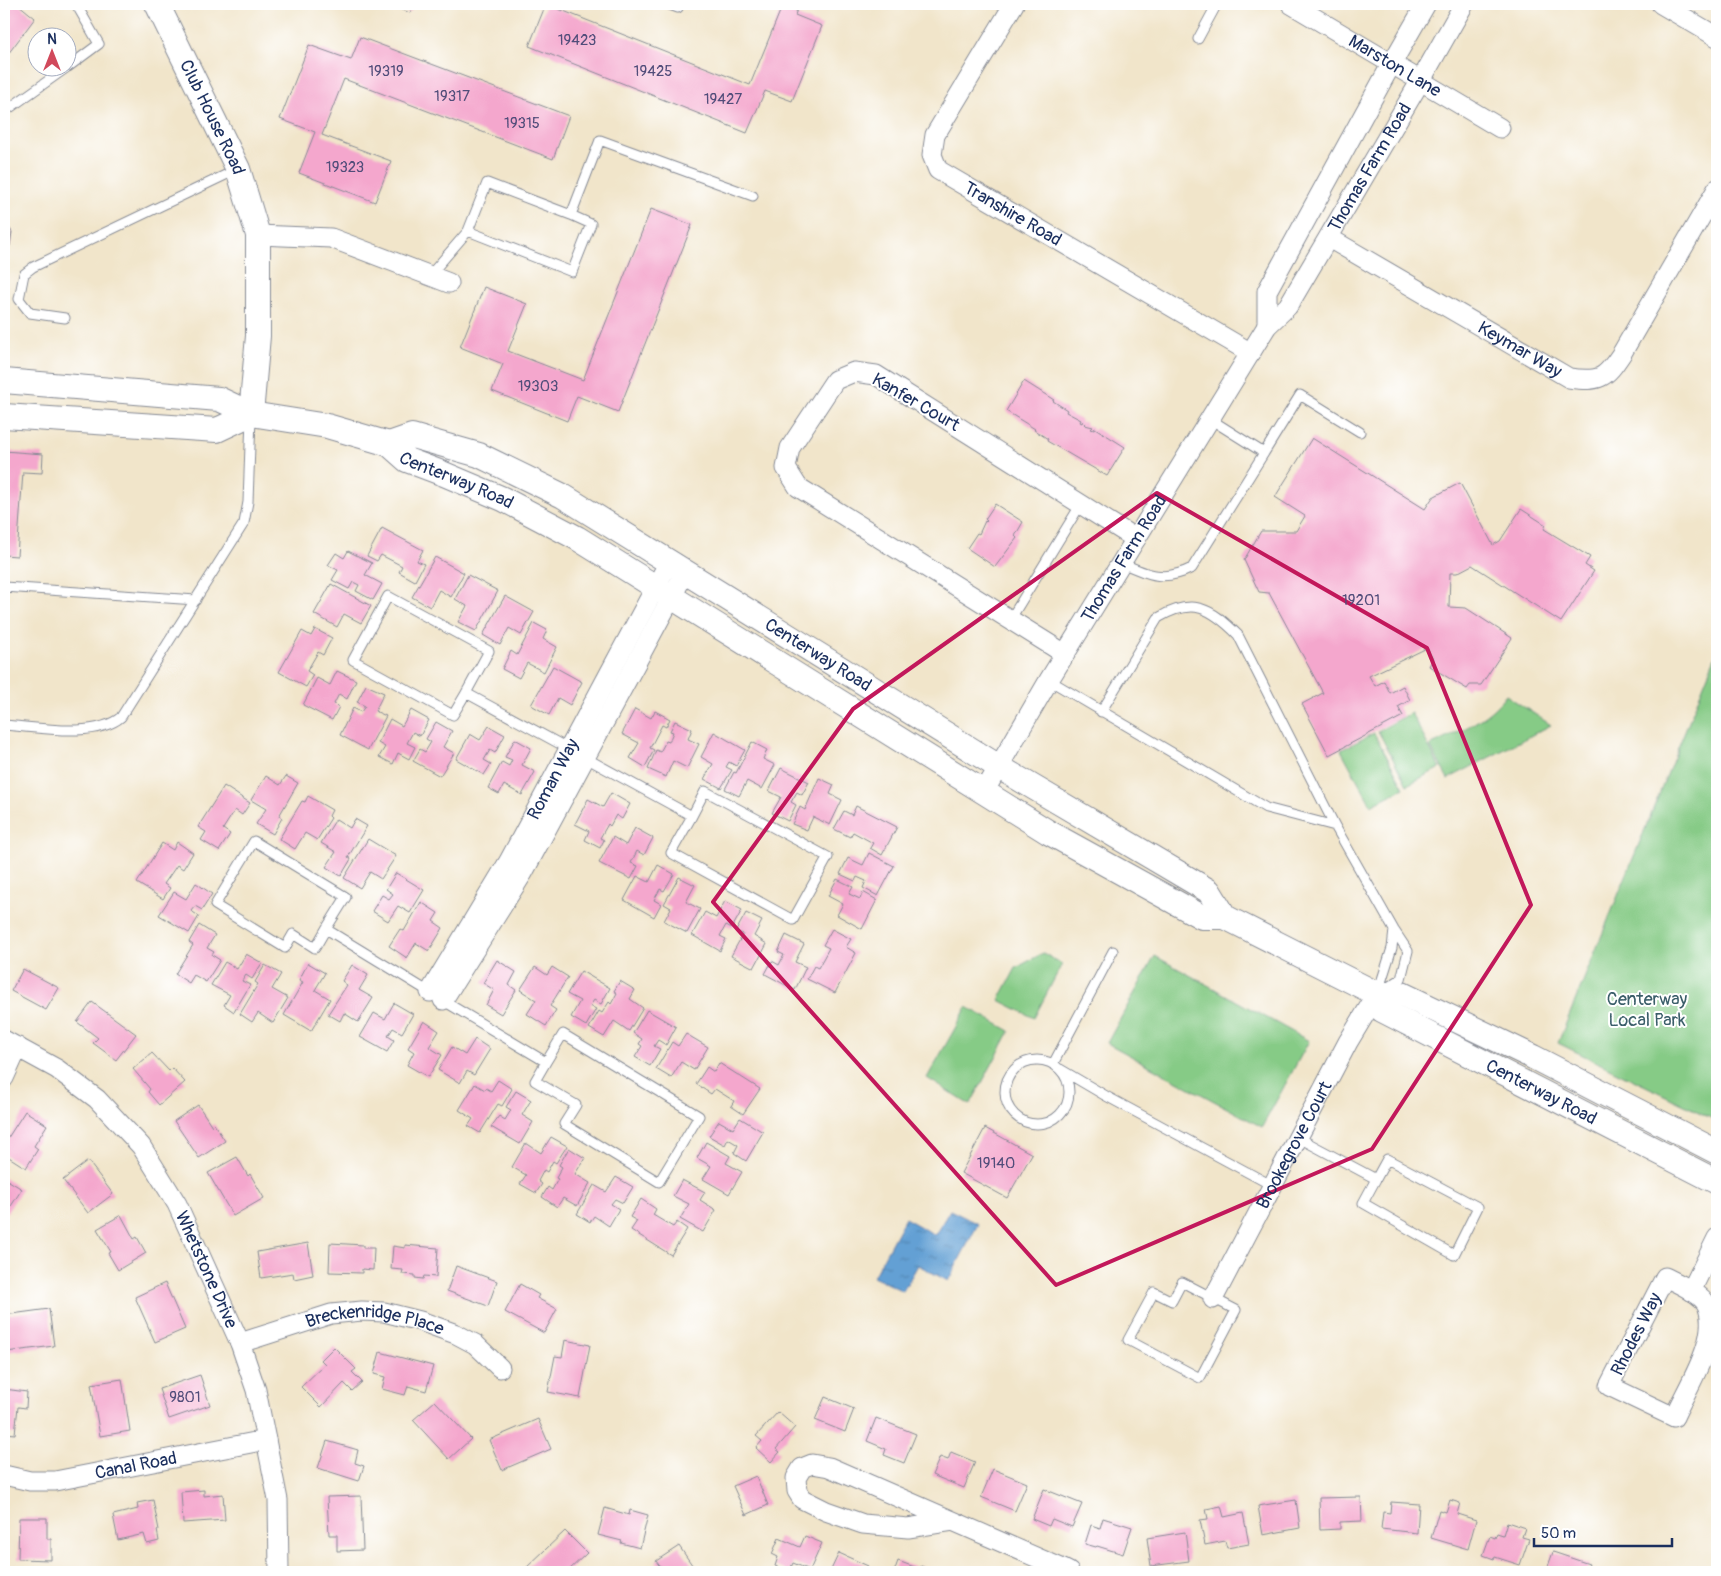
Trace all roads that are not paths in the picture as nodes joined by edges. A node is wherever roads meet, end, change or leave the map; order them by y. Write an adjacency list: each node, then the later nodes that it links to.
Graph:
1 (76, 4): 13 (lane)
2 (157, 4): 19 (street, Club House Road)
3 (667, 4): 4 (lane)
4 (679, 4)
5 (1014, 4): 30 (street, Transhire Road)
6 (1218, 4): 12 (lane)
7 (1291, 4): 14 (street, Marston Lane)
8 (1426, 4): 14 (street, Thomas Farm Road)
9 (1464, 4): 16 (street, Thomas Farm Road)
10 (1661, 4): 11 (street)
11 (1717, 38)
12 (1198, 39)
13 (78, 59)
14 (1392, 63): 16 (street, Marston Lane); 29 (street, Thomas Farm Road)
15 (52, 78): 17 (lane)
16 (1421, 80): 18 (street, Marston Lane); 25 (street, Thomas Farm Road)
17 (4, 112)
18 (1500, 128)
19 (238, 169): 24 (street, Club House Road); 28 (lane)
20 (1717, 189): 25 (street, Keymar Way)
21 (753, 196): 22 (lane)
22 (571, 215): 23 (lane); 23 (lane)
23 (468, 231): 26 (lane)
24 (258, 235): 26 (street); 32 (street, Club House Road)
25 (1329, 238): 29 (street, Thomas Farm Road)
26 (430, 275): 27 (street)
27 (449, 283)
28 (65, 318)
29 (1266, 326): 30 (street, Thomas Farm Road)
30 (1251, 353): 34 (street, Thomas Farm Road)
31 (4, 381): 32 (street, Centerway Road)
32 (251, 414): 33 (street); 36 (street, Centerway Road); 44 (lane)
33 (4, 416)
34 (1210, 419): 37 (lane); 39 (street, Thomas Farm Road)
35 (1360, 432): 37 (lane)
36 (390, 444): 41 (street, Centerway Road); 43 (street, Centerway Road)
37 (1264, 453): 40 (lane)
38 (1081, 504): 39 (street, Kanfer Court); 45 (lane); 45 (street, Kanfer Court)
39 (1136, 539): 40 (street, Thomas Farm Road)
40 (1122, 562): 46 (street, Thomas Farm Road)
41 (677, 567): 43 (street, Roman Way); 52 (street, Centerway Road)
42 (4, 587): 44 (lane)
43 (663, 592): 51 (street, Roman Way); 53 (street, Centerway Road)
44 (196, 600): 50 (lane)
45 (1010, 620): 46 (street, Kanfer Court)
46 (1065, 654): 47 (street, Thomas Farm Road)
47 (1049, 680): 49 (lane); 52 (street, Thomas Farm Road)
48 (466, 692): 48 (lane); 51 (lane)
49 (1101, 712): 55 (lane); 55 (lane)
50 (4, 725)
51 (576, 753): 54 (lane); 61 (street, Roman Way)
52 (999, 767): 53 (street, Thomas Farm Road); 56 (street, Centerway Road)
53 (984, 792): 56 (street, Centerway Road)
54 (692, 816): 54 (lane)
55 (1335, 826): 58 (lane)
56 (1225, 917): 60 (street, Centerway Road)
57 (326, 930): 57 (lane); 61 (lane)
58 (1394, 930): 60 (lane); 60 (lane)
59 (1113, 951): 64 (lane)
60 (1377, 994): 66 (street, Brookegrove Court); 67 (street, Centerway Road); 69 (street, Centerway Road)
61 (436, 996): 63 (lane)
62 (11, 1043): 65 (street); 74 (street, Whetstone Drive)
63 (546, 1062): 63 (lane)
64 (1056, 1066): 64 (lane); 70 (lane)
65 (4, 1078)
66 (1299, 1138): 68 (lane); 70 (street, Brookegrove Court)
67 (1717, 1152)
68 (1376, 1179): 68 (lane)
69 (1717, 1182)
70 (1274, 1186): 73 (street, Brookegrove Court)
71 (1717, 1238): 72 (street)
72 (1692, 1290): 72 (street, Rhodes Way)
73 (1213, 1299): 73 (lane)
74 (240, 1343): 75 (street, Breckenridge Place); 76 (street, Whetstone Drive)
75 (500, 1368)
76 (266, 1440): 77 (street, Canal Road); 79 (street, Whetstone Drive)
77 (4, 1476)
78 (952, 1521): 78 (street); 80 (street)
79 (279, 1572)
80 (1068, 1572)

